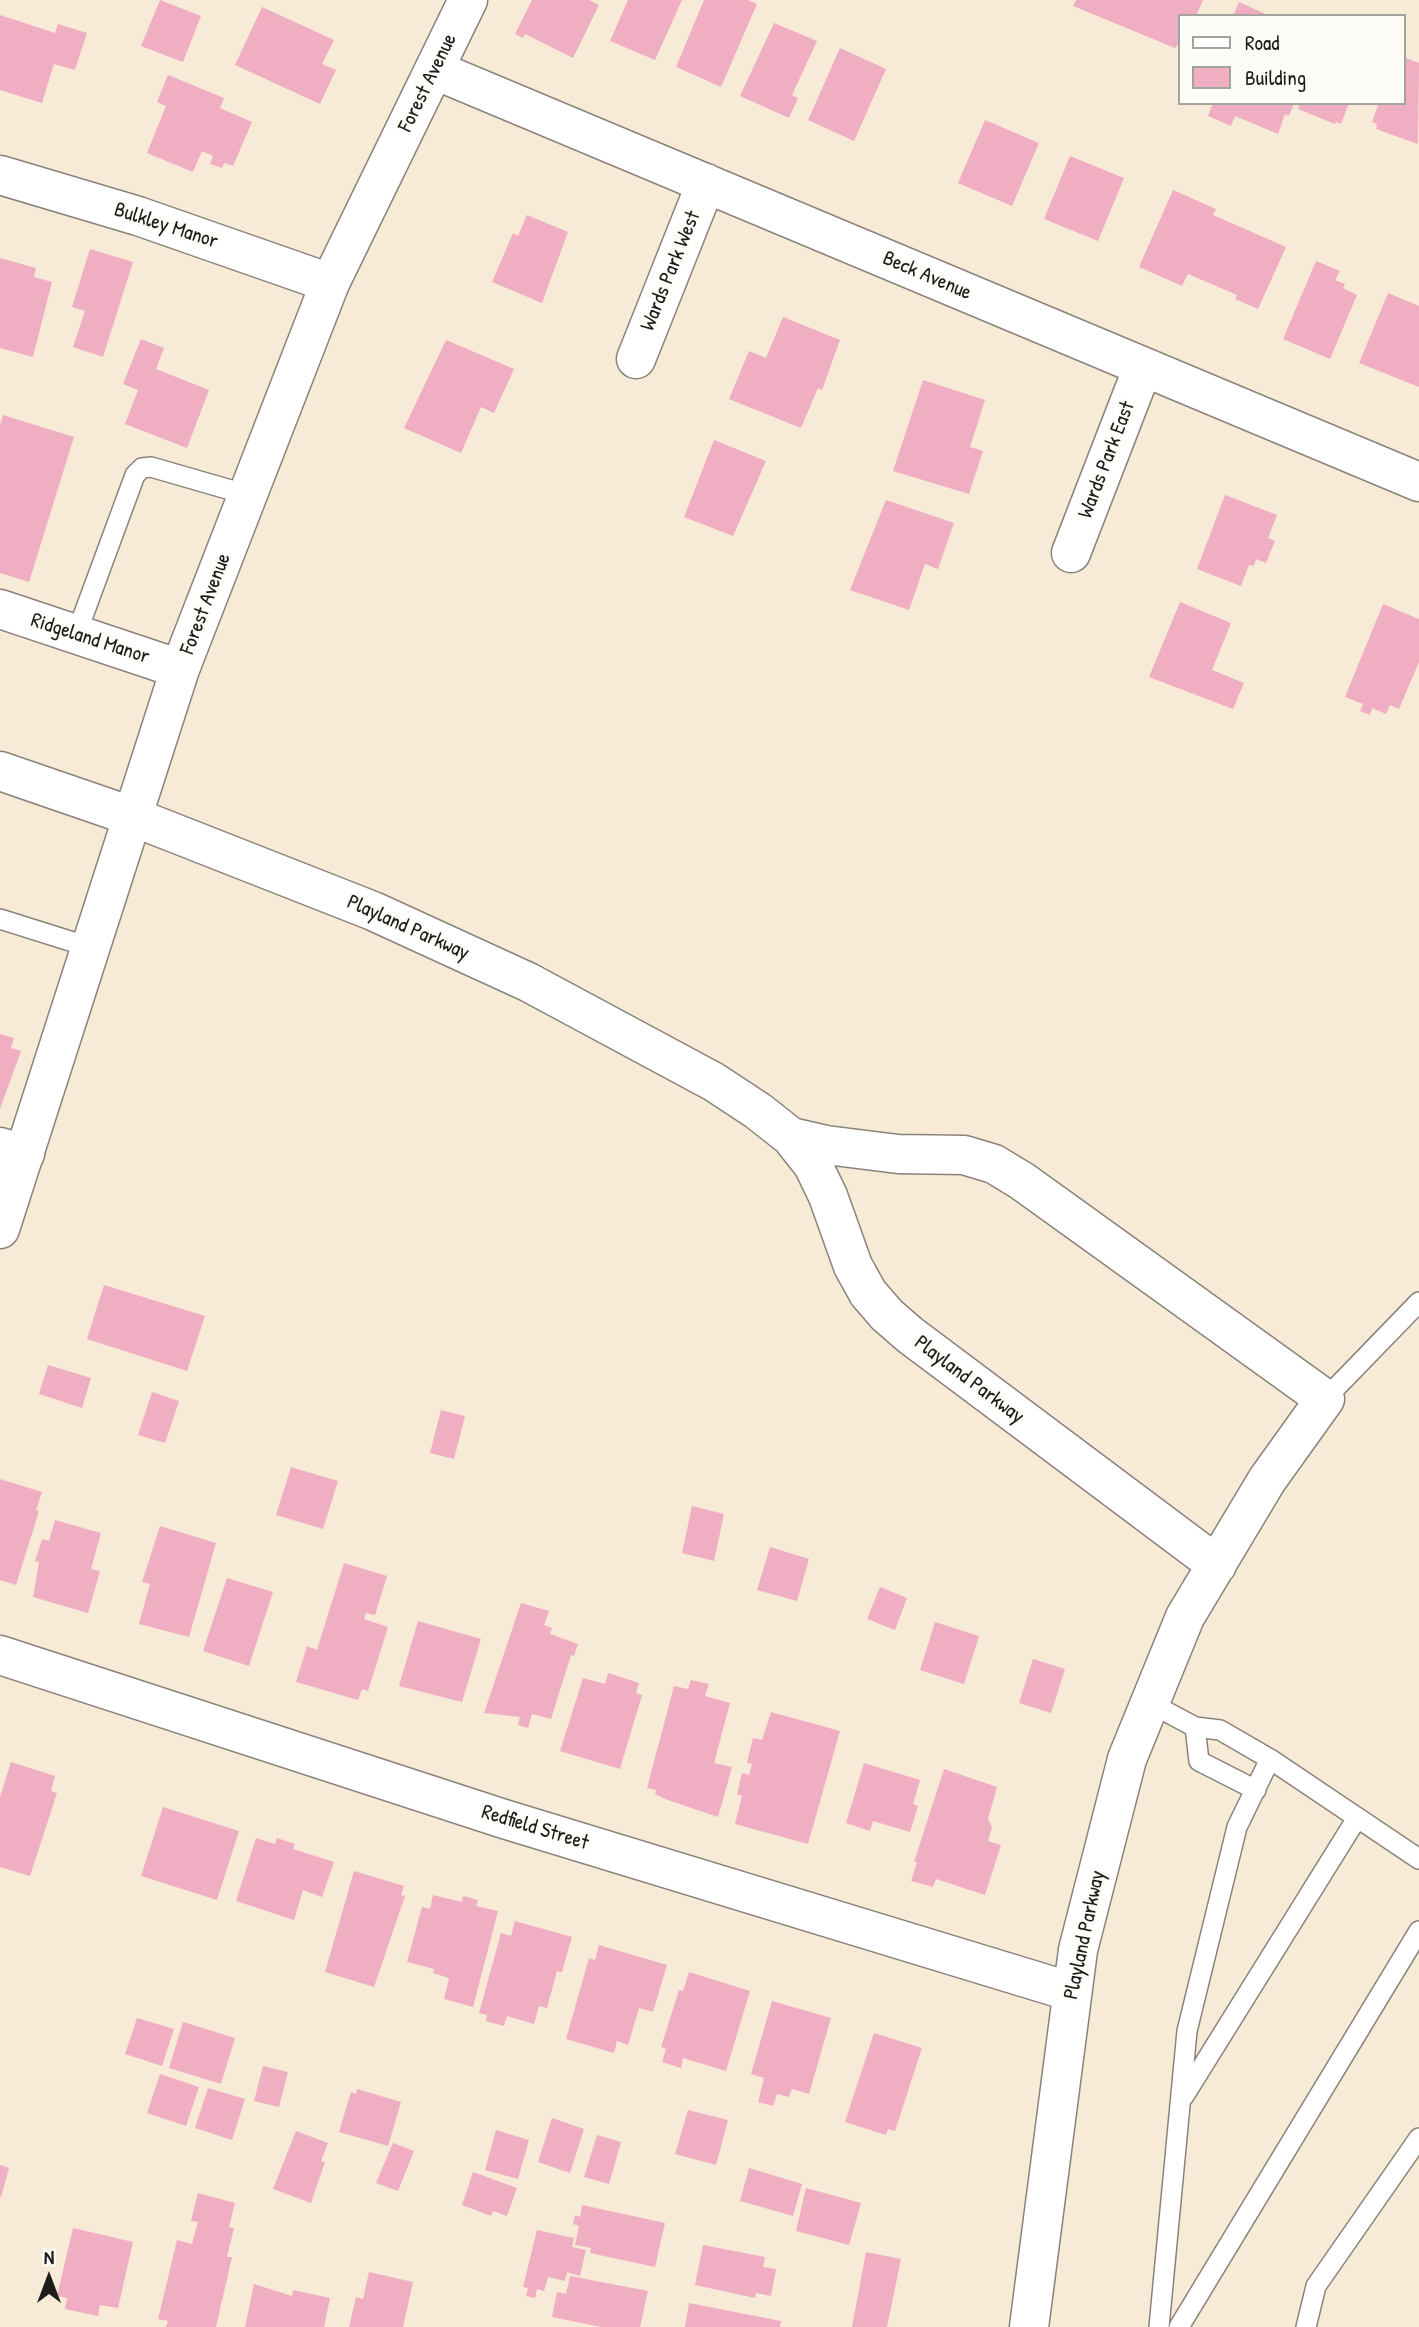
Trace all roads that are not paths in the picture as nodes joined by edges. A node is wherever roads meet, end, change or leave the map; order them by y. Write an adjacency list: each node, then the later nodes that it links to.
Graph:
1 (468, 0): 2 (street, Forest Avenue)
2 (435, 70): 4 (street, Beck Avenue); 5 (street, Forest Avenue)
3 (0, 174): 5 (street, Bulkley Manor)
4 (706, 183): 6 (street, Wards Park West); 7 (street, Beck Avenue)
5 (330, 283): 9 (street, Forest Avenue)
6 (636, 359)
7 (1143, 367): 8 (street, Beck Avenue); 10 (street, Wards Park East)
8 (1419, 482)
9 (248, 495): 12 (lane); 13 (street, Forest Avenue)
10 (1071, 553)
11 (0, 609): 12 (street, Ridgeland Manor)
12 (76, 635): 13 (street, Ridgeland Manor)
13 (180, 669): 15 (street, Forest Avenue)
14 (0, 771): 15 (street, Playland Parkway)
15 (131, 816): 17 (street, Forest Avenue); 18 (street, Playland Parkway)
16 (0, 919): 17 (lane)
17 (89, 947): 19 (street, Forest Avenue)
18 (791, 1137): 22 (street, Playland Parkway); 23 (street, Playland Parkway)
19 (12, 1151): 20 (street, Forest Avenue)
20 (0, 1229)
21 (1419, 1301): 22 (lane, Playland Parkway)
22 (1325, 1399): 23 (street, Playland Parkway)
23 (1217, 1565): 25 (street, Playland Parkway)
24 (0, 1656): 32 (street, Redfield Street)
25 (1150, 1703): 26 (lane); 32 (street, Playland Parkway)
26 (1195, 1727): 27 (lane); 28 (lane)
27 (1270, 1759): 28 (lane); 29 (lane)
28 (1256, 1790): 33 (lane)
29 (1357, 1818): 30 (lane); 33 (lane)
30 (1419, 1859)
31 (1419, 1931): 37 (lane)
32 (1072, 1992): 35 (street, Playland Parkway)
33 (1180, 2101): 36 (lane)
34 (1419, 2138): 38 (lane)
35 (1029, 2327)
36 (1159, 2327)
37 (1179, 2327)
38 (1306, 2327)

